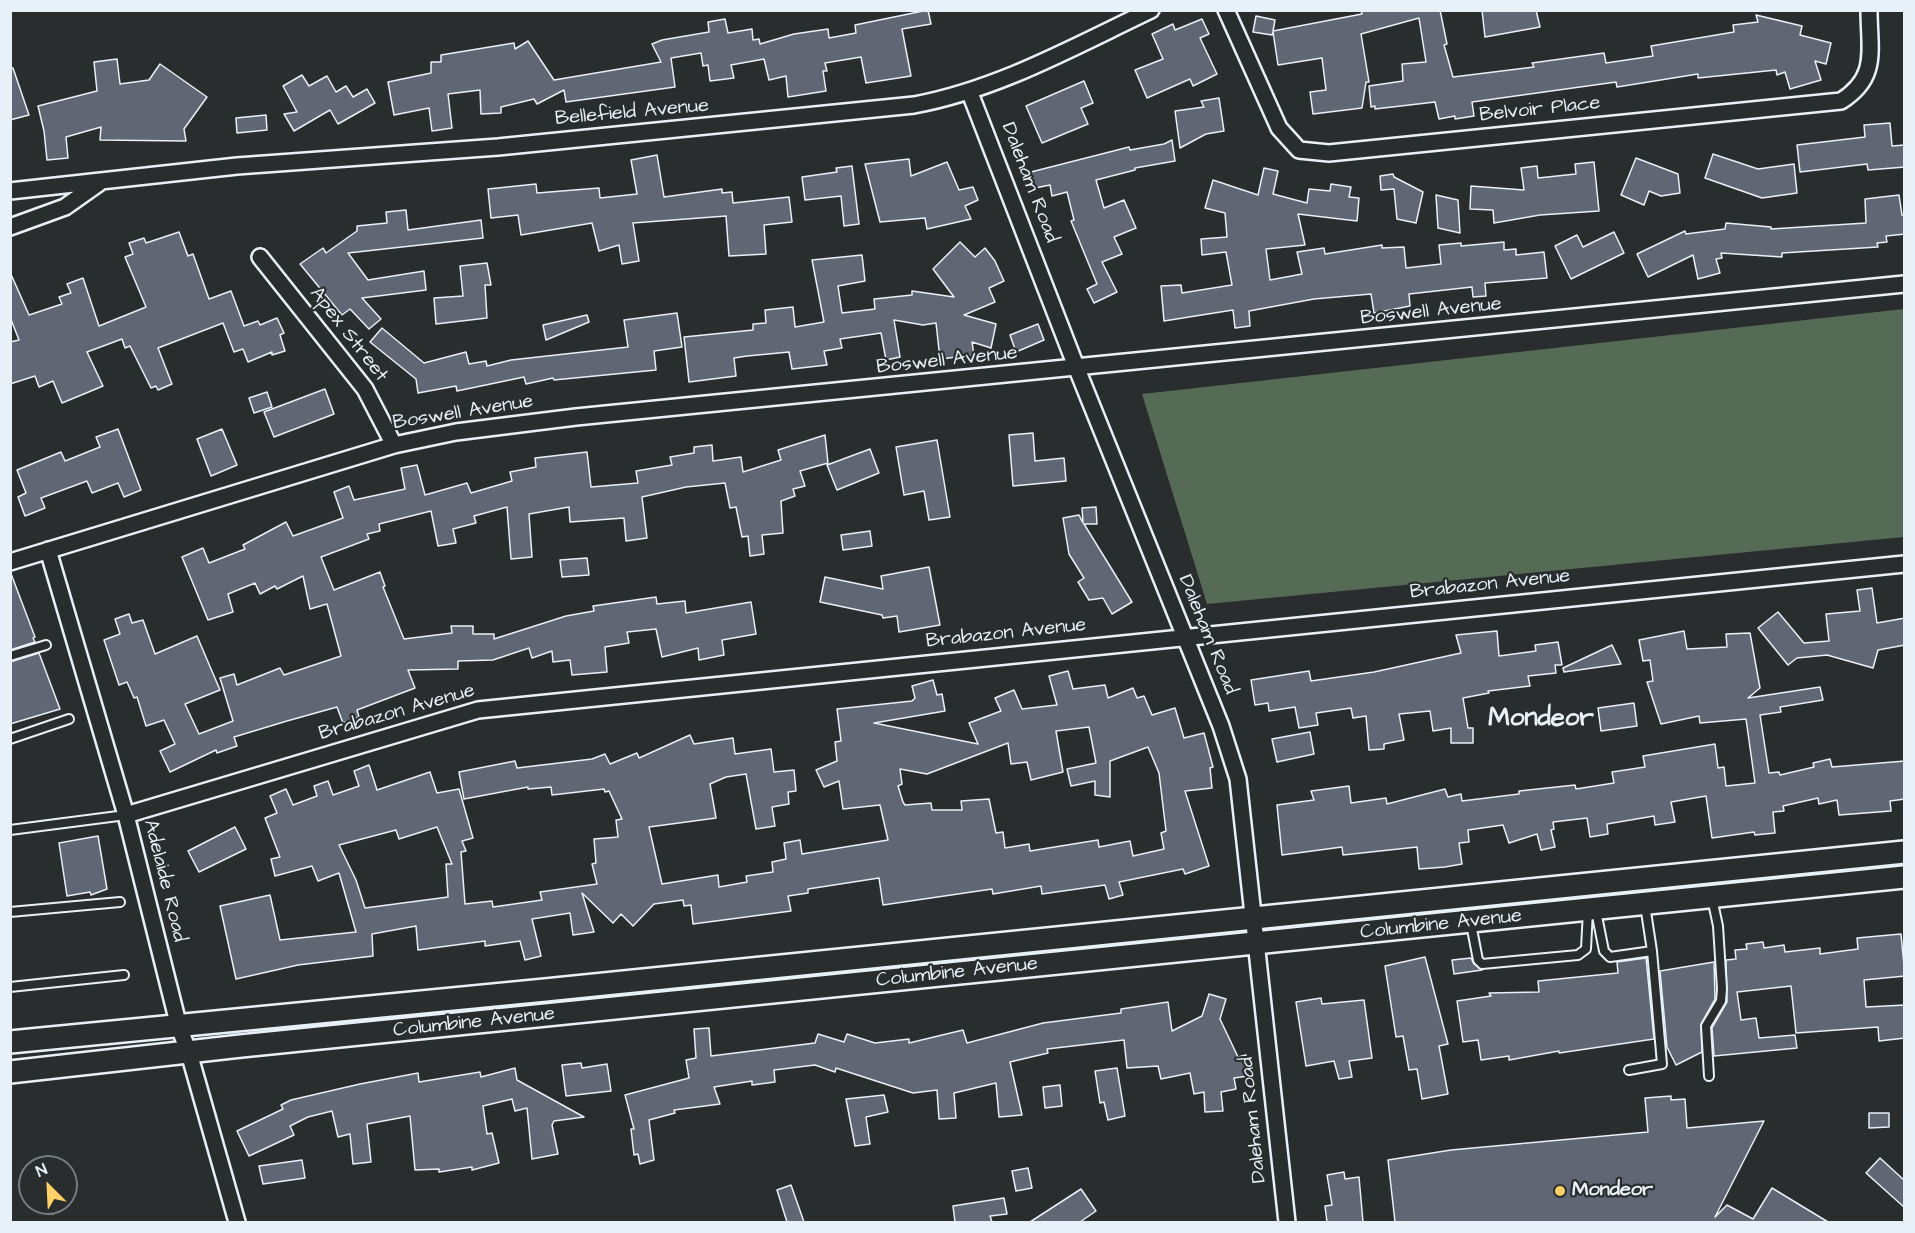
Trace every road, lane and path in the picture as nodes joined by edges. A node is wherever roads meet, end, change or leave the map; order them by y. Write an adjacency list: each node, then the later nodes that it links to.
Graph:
1 (1151, 10): 4 (street, Bellefield Avenue)
2 (1226, 10): 3 (street, Belvoir Place)
3 (1869, 10)
4 (970, 93): 5 (street, Bellefield Avenue); 10 (street, Daleham Road)
5 (99, 183): 6 (street, Bellefield Avenue); 7 (street, Bellefield Avenue)
6 (10, 191)
7 (10, 227)
8 (260, 257): 11 (street, Apex Street)
9 (1905, 284): 10 (street, Boswell Avenue)
10 (1077, 369): 11 (street, Boswell Avenue); 15 (street, Daleham Road)
11 (394, 445): 12 (street, Boswell Avenue)
12 (48, 550): 13 (street, Boswell Avenue); 20 (street, Adelaide Road)
13 (10, 562)
14 (1905, 564): 15 (street, Brabazon Avenue)
15 (1185, 638): 20 (street, Brabazon Avenue); 32 (street, Daleham Road)
16 (46, 645): 17 (lane)
17 (10, 656)
18 (69, 719): 19 (lane)
19 (10, 739)
20 (126, 815): 21 (lane); 42 (street, Adelaide Road)
21 (10, 830)
22 (1905, 852): 23 (main road, Columbine Avenue)
23 (1867, 855): 25 (main road); 26 (main road, Columbine Avenue)
24 (1905, 877): 25 (main road, Columbine Avenue)
25 (1869, 880): 27 (main road, Columbine Avenue)
26 (1566, 887): 30 (main road); 32 (main road, Columbine Avenue)
27 (1712, 897): 29 (main road, Columbine Avenue); 47 (lane)
28 (120, 902): 31 (lane)
29 (1644, 904): 30 (main road, Columbine Avenue); 35 (lane)
30 (1584, 910): 33 (main road, Columbine Avenue); 33 (lane); 35 (lane)
31 (10, 912)
32 (1254, 918): 34 (street, Daleham Road); 36 (main road, Columbine Avenue)
33 (1470, 922): 34 (main road, Columbine Avenue)
34 (1258, 943): 38 (main road, Columbine Avenue); 49 (street, Daleham Road)
35 (1652, 951): 45 (lane)
36 (891, 954): 38 (main road); 40 (main road, Columbine Avenue)
37 (124, 975): 39 (lane)
38 (893, 980): 41 (main road, Columbine Avenue)
39 (10, 987)
40 (545, 990): 41 (main road); 42 (main road, Columbine Avenue)
41 (547, 1015): 44 (main road, Columbine Avenue)
42 (179, 1027): 43 (main road, Columbine Avenue); 44 (street, Adelaide Road)
43 (10, 1042)
44 (189, 1053): 46 (main road, Columbine Avenue); 48 (street, Adelaide Road)
45 (1629, 1070)
46 (10, 1072)
47 (1709, 1076)
48 (237, 1222)
49 (1287, 1222)

